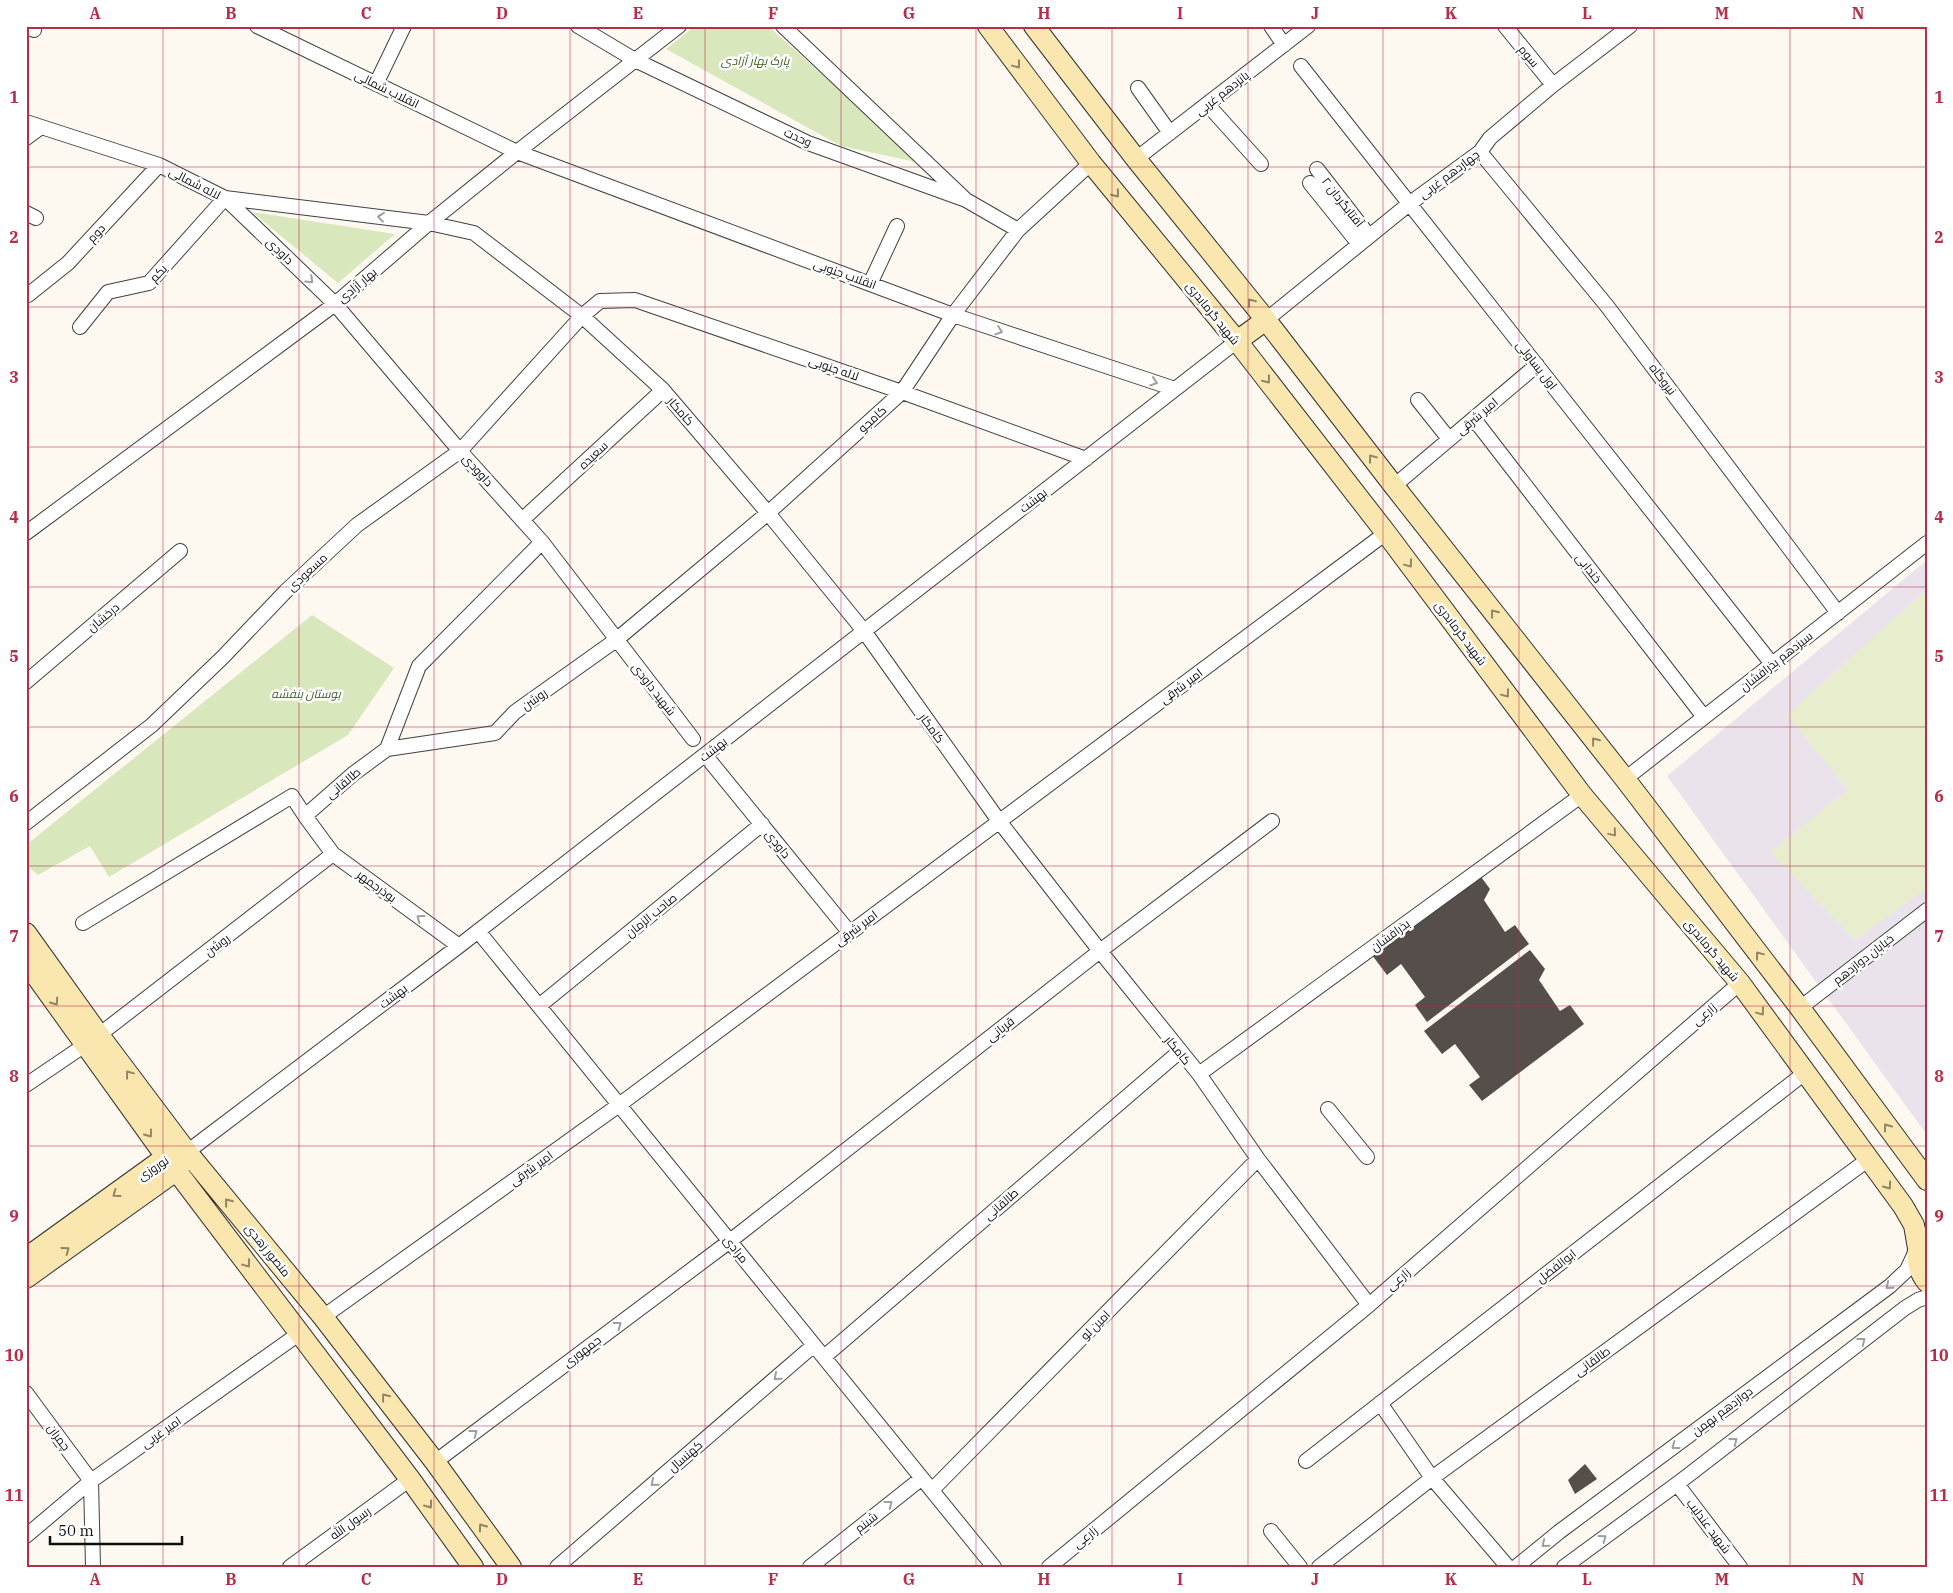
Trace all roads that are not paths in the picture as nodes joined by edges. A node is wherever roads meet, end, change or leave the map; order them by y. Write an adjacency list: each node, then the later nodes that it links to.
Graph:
1 (258, 26): 15 (street, انقلاب شمالی)
2 (404, 26): 15 (street)
3 (578, 26): 13 (street, وحدت)
4 (679, 26): 13 (street, بهار آزادی)
5 (783, 26): 32 (street, وحدت)
6 (988, 26): 26 (main road, شهید گرمابدری, one-way to 26)
7 (1034, 26): 25 (main road)
8 (1271, 26): 12 (street)
9 (1308, 26): 12 (street, پانزدهم غربی)
10 (1505, 26): 16 (street, سوم)
11 (1626, 28): 16 (street, چهاردهم غربی)
12 (1284, 44): 18 (street, پانزدهم غربی)
13 (635, 60): 23 (street, بهار آزادی); 32 (street, وحدت)
14 (1301, 66): 33 (street, اول یساولی)
15 (376, 84): 23 (street, انقلاب شمالی)
16 (1554, 85): 24 (street, چهاردهم غربی)
17 (1138, 88): 21 (street)
18 (1207, 104): 21 (street, پانزدهم غربی); 27 (street)
19 (26, 122): 20 (street, لاله شمالی)
20 (41, 126): 22 (street); 28 (street, لاله شمالی)
21 (1170, 133): 25 (street, پانزدهم غربی)
22 (26, 138)
23 (517, 152): 34 (street, بهار آزادی); 38 (street, انقلاب جنوبی)
24 (1480, 152): 33 (street, چهاردهم غربی); 63 (street, نیروگاه)
25 (1136, 159): 43 (main road, one-way to 25)
26 (1091, 163): 36 (street, کامجو); 45 (main road, شهید گرمابدری, one-way to 45)
27 (1261, 164)
28 (159, 165): 31 (street, لاله شمالی); 39 (street, دوم)
29 (1317, 169): 37 (street, آفتابگردان ۲)
30 (1310, 183): 37 (street)
31 (225, 198): 34 (street, لاله شمالی, one-way to 31); 40 (street, داودی, one-way to 40); 44 (street, یکم)
32 (966, 200): 36 (street, وحدت)
33 (1408, 204): 37 (street, چهاردهم غربی); 46 (street, اول یساولی)
34 (429, 223): 40 (street, بهار آزادی); 42 (street, کامکار)
35 (897, 226): 38 (street)
36 (1018, 230): 41 (street, کامجو)
37 (1364, 240): 43 (street, چهاردهم غربی)
38 (870, 284): 41 (street, انقلاب جنوبی)
39 (28, 295)
40 (335, 304): 53 (street, داوودی); 58 (street, بهار آزادی)
41 (953, 315): 48 (street, انقلاب جنوبی, one-way to 48); 49 (street, کامجو)
42 (582, 316): 47 (street, کامکار); 49 (street, لاله جنوبی); 53 (street, مسعودی)
43 (1266, 320): 45 (main road); 55 (main road, one-way to 43)
44 (80, 328)
45 (1237, 341): 48 (street, بهشت); 59 (main road, شهید گرمابدری, one-way to 59)
46 (1537, 365): 51 (street, امیر شرقی); 66 (street, اول یساولی)
47 (663, 390): 56 (street, کامکار); 57 (street, سعیده)
48 (1175, 390): 54 (street, بهشت)
49 (902, 392): 54 (street, لاله جنوبی); 56 (street, کامجو)
50 (1418, 400): 52 (street)
51 (1474, 419): 52 (street, امیر شرقی); 68 (street, خندابی)
52 (1449, 440): 55 (street, امیر شرقی)
53 (460, 451): 57 (street, داوودی); 77 (street, مسعودی)
54 (1086, 459): 64 (street, بهشت)
55 (1394, 486): 72 (main road, one-way to 55)
56 (768, 513): 64 (street, کامکار); 65 (street, کامجو)
57 (522, 520): 60 (street, داوودی)
58 (26, 533)
59 (1386, 533): 73 (main road, شهید گرمابدری, one-way to 73); 75 (street, امیر شرقی)
60 (542, 542): 65 (street, داوودی); 70 (street)
61 (1927, 543): 63 (street, سیزدهم بذرافشان)
62 (180, 551): 67 (street, درخشان)
63 (1838, 613): 66 (street, سیزدهم بذرافشان)
64 (864, 631): 71 (street, بهشت); 75 (street, کامکار)
65 (616, 640): 69 (street, شهید داودی); 70 (street, روشن)
66 (1772, 664): 68 (street, سیزدهم بذرافشان)
67 (26, 682)
68 (1704, 717): 72 (street, سیزدهم بذرافشان)
69 (693, 738)
70 (387, 749): 74 (street, طالقانی)
71 (705, 755): 78 (street, داودی); 82 (street, بهشت)
72 (1625, 779): 90 (main road, one-way to 72)
73 (1582, 795): 88 (main road, شهید گرمابدری, one-way to 88); 94 (street, بذرافشان)
74 (305, 816): 79 (street, بوذرجمهر); 81 (street)
75 (1000, 821): 84 (street, امیر شرقی); 86 (street, کامکار)
76 (1272, 821): 86 (street, قربانی)
77 (26, 822)
78 (762, 824): 84 (street, داودی); 89 (street, صاحب الزمان)
79 (333, 854): 85 (street, بوذرجمهر, one-way to 79); 91 (street, روشن)
80 (1927, 910): 90 (street, خیابان دوازدهم)
81 (83, 923)
82 (478, 932): 85 (street, بهشت); 89 (street, مرادی)
83 (26, 933): 91 (main road, منصور زهدی)
84 (850, 933): 96 (street, امیر شرقی)
85 (459, 946): 98 (street, بهشت)
86 (1100, 951): 92 (street, کامکار); 105 (street, قربانی)
87 (26, 962): 91 (main road, منصور زهدی, one-way to 91)
88 (1740, 983): 93 (main road, شهید گرمابدری, one-way to 93); 110 (street, زارعی)
89 (539, 1006): 96 (street, مرادی)
90 (1800, 1008): 103 (main road, one-way to 90)
91 (92, 1040): 95 (street, روشن); 98 (main road, منصور زهدی, one-way to 91); 102 (main road, منصور زهدی, one-way to 102)
92 (1179, 1052): 94 (street, کامکار); 114 (street, طالقانی)
93 (1806, 1072): 101 (main road, شهید گرمابدری); 116 (street, ابوالفضل)
94 (1199, 1074): 100 (street, کامکار)
95 (26, 1085)
96 (619, 1105): 105 (street, مرادی); 111 (street, امیر شرقی)
97 (1328, 1109): 99 (street)
98 (187, 1152): 102 (main road, نوروزی); 111 (main road, منصور زهدی, one-way to 98)
99 (1367, 1157)
100 (1258, 1159): 110 (street, کامکار); 124 (street, امین لو)
101 (1869, 1159): 104 (main road, شهید گرمابدری, one-way to 104); 120 (street, طالقانی)
102 (172, 1164): 106 (main road, نوروزی, one-way to 106); 107 (main road, نوروزی, one-way to 102); 112 (main road, منصور زهدی, one-way to 112)
103 (1927, 1180)
104 (1922, 1240): 108 (main road, شهید گرمابدری); 139 (street, دوازدهم بهمن, one-way to 139)
105 (730, 1241): 113 (street, مرادی); 117 (street, جمهوری, one-way to 105)
106 (26, 1258)
107 (26, 1278)
108 (1927, 1282)
109 (1927, 1297): 123 (street, one-way to 109)
110 (1369, 1305): 135 (street, زارعی)
111 (323, 1317): 112 (main road); 117 (main road, منصور زهدی, one-way to 111)
112 (300, 1333): 121 (main road, منصور زهدی); 122 (street, امیر غربی)
113 (814, 1345): 114 (street, مرادی); 132 (street, کهنسال, one-way to 132)
114 (824, 1357): 119 (street, مرادی)
115 (26, 1393): 122 (street, چمران)
116 (1380, 1403): 118 (street, ابوالفضل); 120 (street)
117 (435, 1462): 131 (main road, منصور زهدی, one-way to 117)
118 (1306, 1462)
119 (922, 1478): 124 (street, مرادی); 133 (street, شبنم, one-way to 119)
120 (1432, 1478): 137 (street, طالقانی); 138 (street)
121 (410, 1479): 129 (street, رسول الله); 130 (main road, منصور زهدی, one-way to 130)
122 (91, 1482): 126 (street, امیر غربی); 128 (street)
123 (1677, 1484): 127 (street, one-way to 123); 140 (street, شهید عندلیب)
124 (932, 1490): 134 (street, مرادی)
125 (1271, 1530): 136 (street)
126 (26, 1536)
127 (1566, 1566)
128 (94, 1567)
129 (290, 1567)
130 (473, 1567)
131 (510, 1567)
132 (557, 1567)
133 (810, 1567)
134 (994, 1567)
135 (1049, 1567)
136 (1300, 1567)
137 (1319, 1567)
138 (1508, 1567)
139 (1516, 1567)
140 (1740, 1567)

